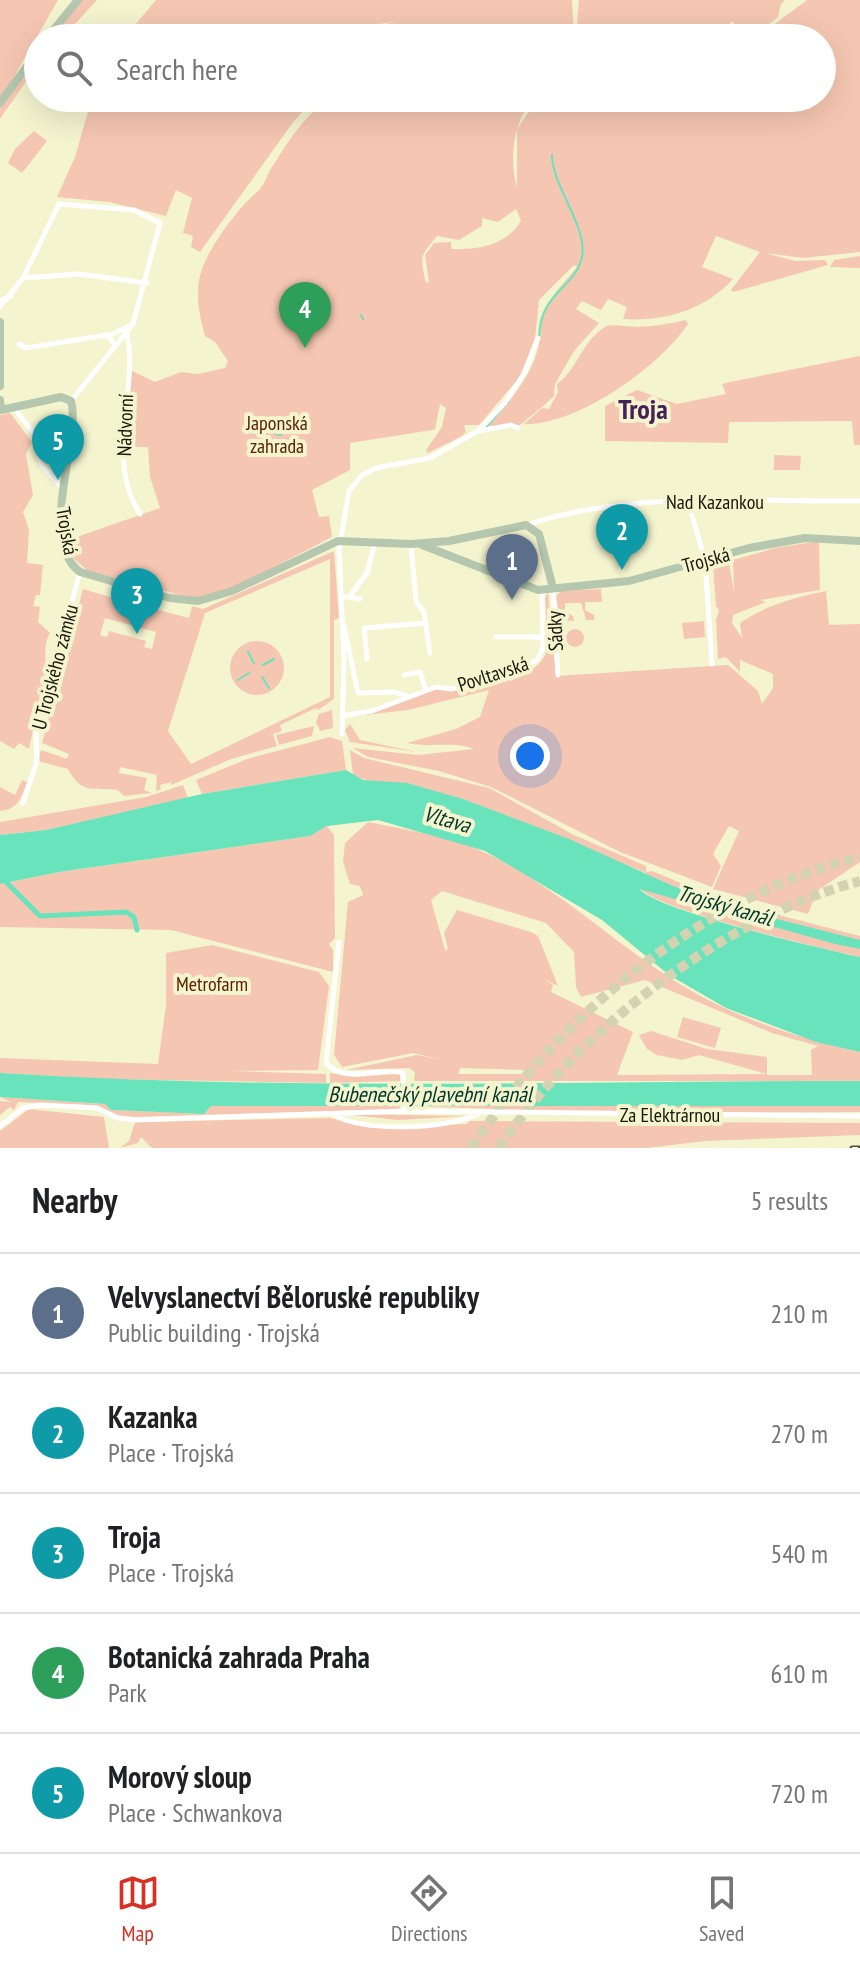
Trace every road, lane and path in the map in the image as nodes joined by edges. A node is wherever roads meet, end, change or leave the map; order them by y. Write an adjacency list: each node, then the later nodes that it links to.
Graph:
1 (75, 0): 2 (street)
2 (58, 24)
3 (24, 70): 4 (street)
4 (0, 103)
5 (23, 278): 6 (street); 6 (street); 7 (street)
6 (147, 283): 11 (street)
7 (12, 295): 8 (street); 9 (street)
8 (0, 301)
9 (0, 307)
10 (0, 322): 17 (street)
11 (133, 324): 12 (street); 13 (street)
12 (127, 334): 15 (street); 26 (street, Nádvorní)
13 (109, 336): 15 (street); 16 (street)
14 (538, 338): 22 (street)
15 (114, 343): 18 (street)
16 (19, 344)
17 (0, 386)
18 (71, 401): 20 (street); 23 (street, Trojská)
19 (0, 407): 20 (street)
20 (13, 407): 23 (street)
21 (518, 428): 22 (street)
22 (478, 431): 28 (street)
23 (62, 488): 35 (street, Trojská)
24 (860, 501): 25 (street, Nad Kazankou)
25 (688, 502): 27 (street, Nad Kazankou); 34 (street)
26 (140, 514)
27 (526, 525): 29 (street, Trojská); 36 (street)
28 (342, 541): 31 (street, Trojská); 35 (street, Trojská); 38 (street)
29 (449, 541): 32 (street, Trojská); 33 (street)
30 (860, 541): 34 (street, Trojská)
31 (375, 542): 32 (street, Trojská); 39 (street)
32 (414, 544): 33 (street, Trojská); 42 (street)
33 (445, 554): 37 (street, Trojská)
34 (705, 560): 36 (street, Trojská); 47 (street)
35 (80, 572): 54 (street, U Trojského zámku)
36 (553, 588): 37 (street, Trojská); 49 (street, Sádky)
37 (542, 590): 44 (street, Sádky)
38 (341, 597): 39 (street); 41 (street)
39 (349, 597): 40 (street)
40 (360, 599)
41 (342, 622): 51 (street, Povltavská); 52 (street)
42 (426, 623): 45 (street); 46 (street)
43 (496, 637): 44 (street, Sádky)
44 (543, 637): 50 (street, Povltavská)
45 (430, 653)
46 (367, 659)
47 (712, 664)
48 (404, 675): 50 (street)
49 (558, 675)
50 (426, 690): 51 (street, Povltavská)
51 (410, 697): 52 (street, Povltavská)
52 (342, 716): 53 (street)
53 (342, 734)
54 (23, 803)
55 (339, 942): 56 (street)
56 (406, 1110): 57 (street, Za Elektrárnou); 58 (street, Za Elektrárnou)
57 (332, 1113): 58 (street, Za Elektrárnou); 60 (street, Za Elektrárnou)
58 (479, 1114): 59 (street, Za Elektrárnou)
59 (860, 1116)
60 (0, 1126)

